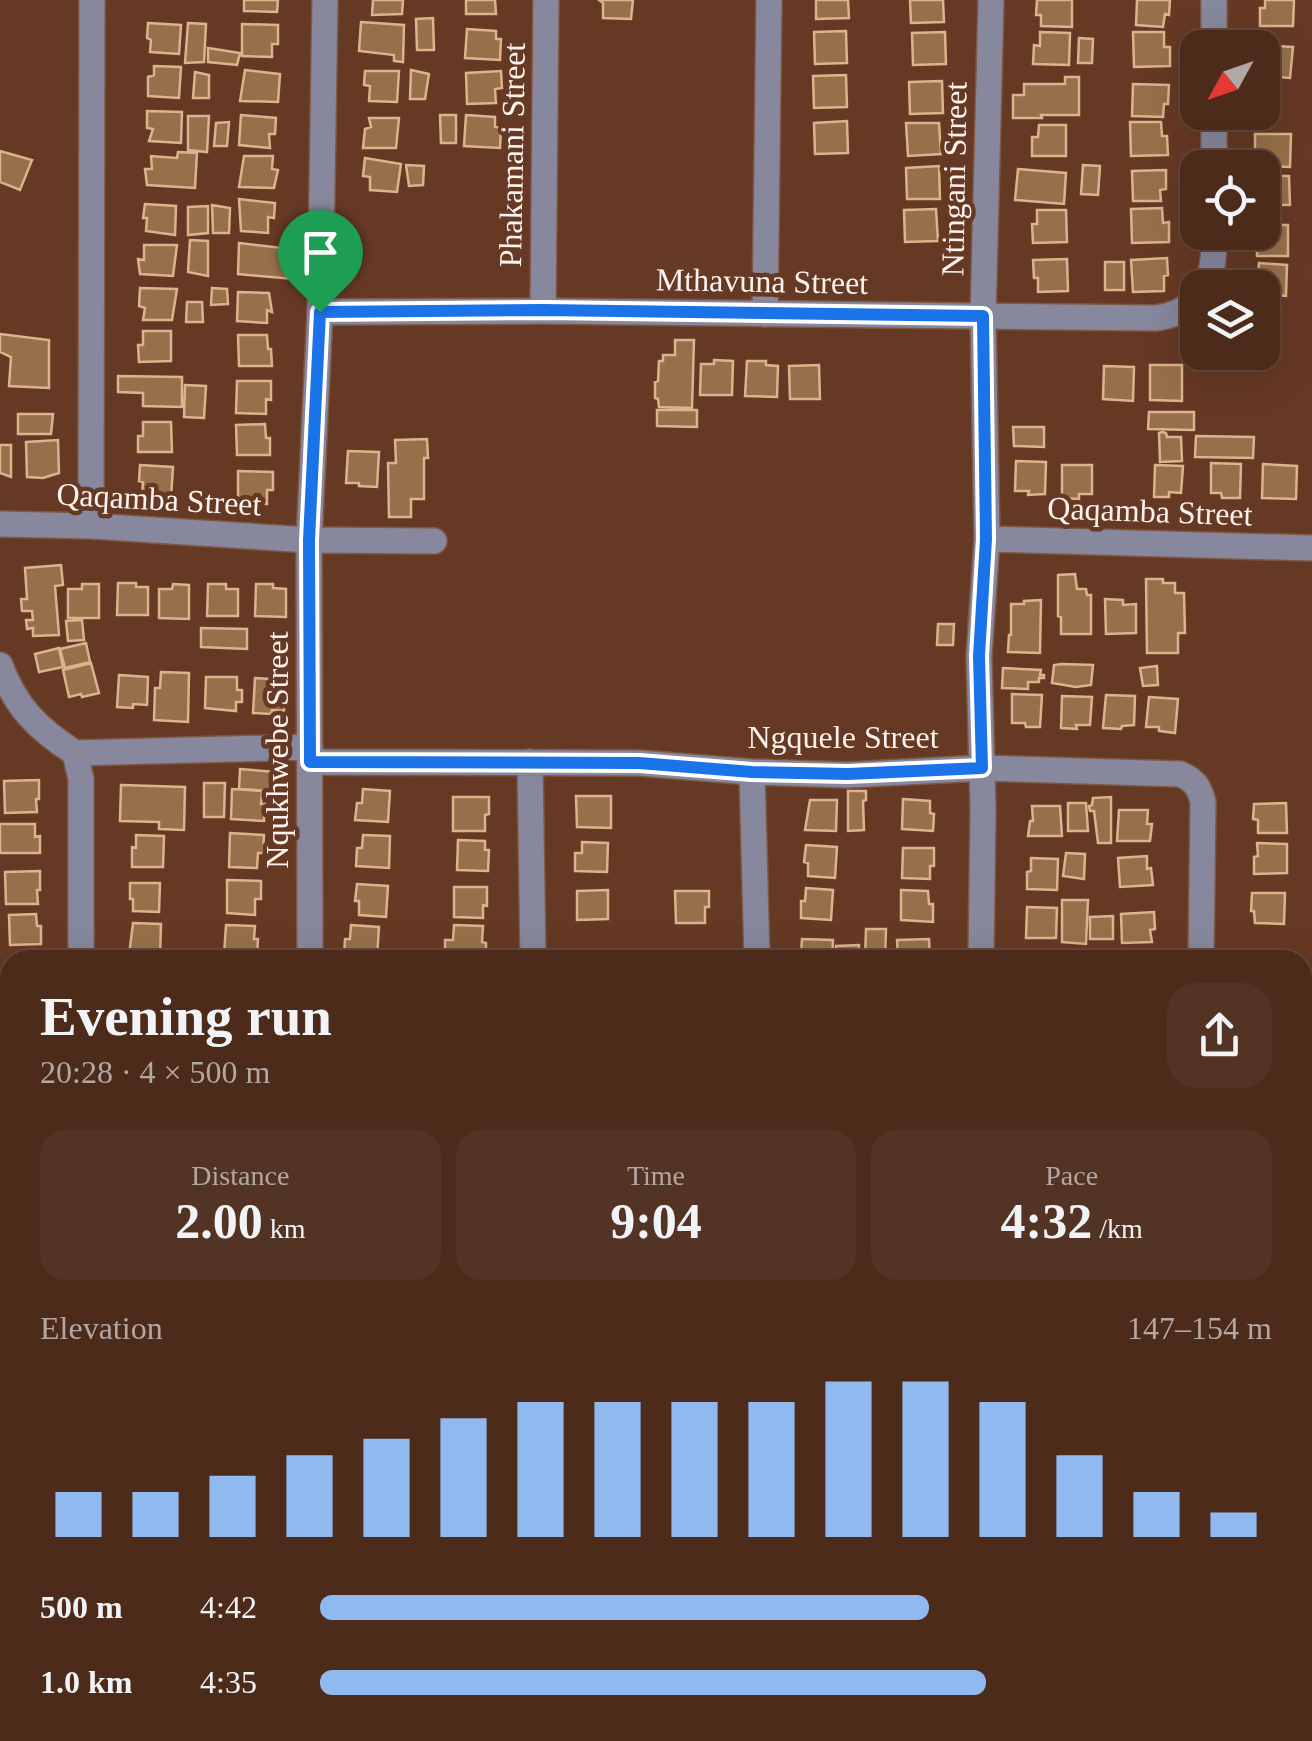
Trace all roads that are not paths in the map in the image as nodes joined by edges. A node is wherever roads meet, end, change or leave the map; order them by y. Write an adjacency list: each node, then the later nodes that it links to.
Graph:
1 (92, 0): 14 (street)
2 (325, 0): 10 (street, Nqukhwebe Street)
3 (546, 0): 8 (street, Phakamani Street)
4 (769, 0): 11 (street)
5 (992, 0): 12 (street, Ntingani Street)
6 (1214, 0): 7 (street)
7 (1214, 30)
8 (543, 310): 10 (street, Mthavuna Street); 11 (street, Mthavuna Street)
9 (1180, 311): 12 (street, Mthavuna Street)
10 (320, 312): 16 (street, Nqukhwebe Street)
11 (765, 314): 12 (street, Mthavuna Street)
12 (983, 316): 15 (street, Ntingani Street)
13 (0, 524): 14 (street, Qaqamba Street)
14 (91, 526): 16 (street, Qaqamba Street)
15 (986, 539): 18 (street, Qaqamba Street); 23 (street, Ntingani Street)
16 (309, 540): 17 (street, Qaqamba Street); 21 (street, Nqukhwebe Street)
17 (434, 542)
18 (1312, 548)
19 (0, 666): 20 (street)
20 (76, 754): 21 (street, Ngquele Street); 25 (street)
21 (310, 755): 22 (street, Ngquele Street); 26 (street, Nqukhwebe Street)
22 (530, 762): 24 (street, Ngquele Street); 27 (street)
23 (982, 768): 24 (street, Ngquele Street); 29 (street, Ntingani Street); 30 (street, Ngquele Street)
24 (752, 772): 28 (street)
25 (81, 950)
26 (310, 950)
27 (533, 950)
28 (757, 950)
29 (980, 950)
30 (1200, 950)

